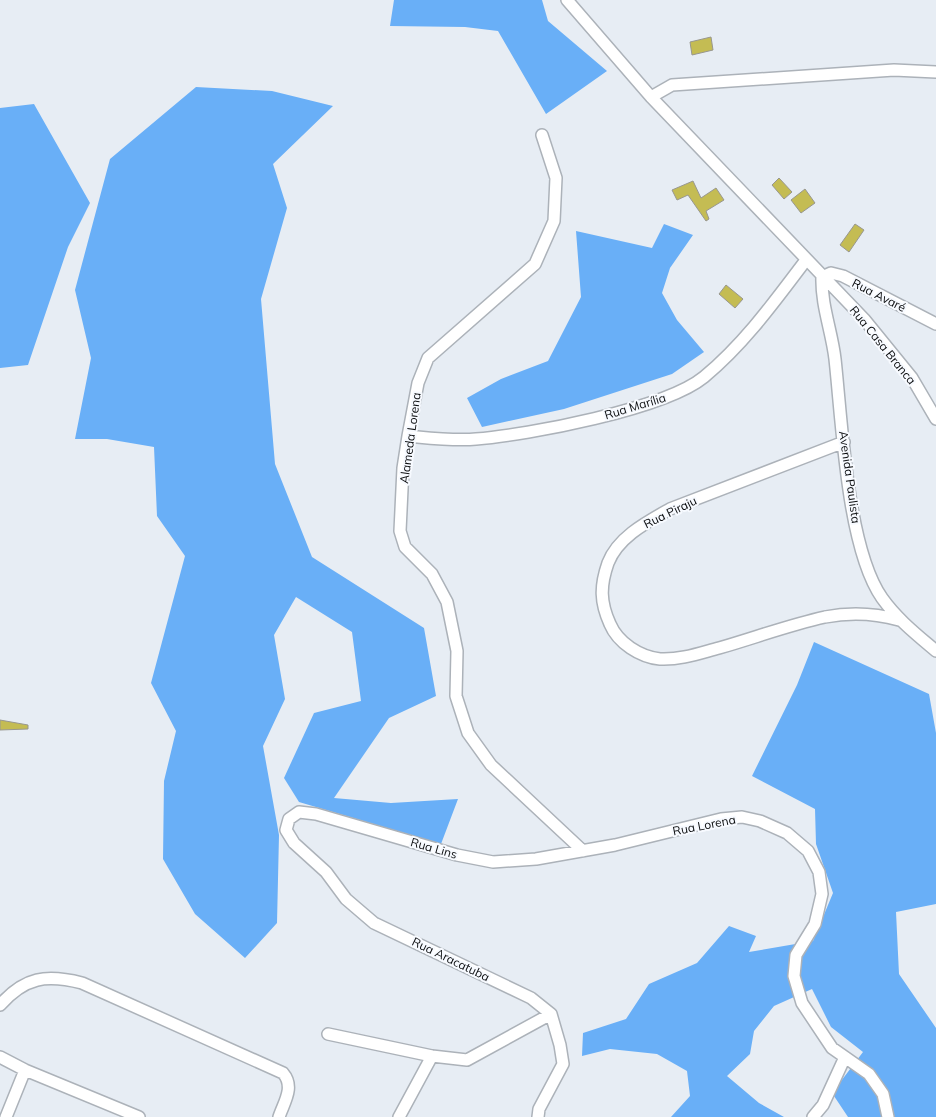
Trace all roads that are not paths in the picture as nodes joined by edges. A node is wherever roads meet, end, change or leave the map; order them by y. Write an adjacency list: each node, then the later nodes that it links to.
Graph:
1 (567, 0): 3 (street, Rua Casa Branca)
2 (936, 72): 3 (street)
3 (651, 96): 5 (street, Rua Casa Branca)
4 (542, 135): 9 (street, Alameda Lorena)
5 (806, 260): 6 (street, Rua Casa Branca); 9 (street, Rua Marília)
6 (822, 277): 7 (street, Rua Avaré); 8 (street, Rua Casa Branca); 10 (street, Avenida Paulista)
7 (936, 324)
8 (936, 420)
9 (408, 436): 14 (street, Alameda Lorena)
10 (844, 442): 11 (street, Avenida Paulista); 11 (street, Rua Piraju)
11 (899, 620): 12 (street, Avenida Paulista)
12 (936, 651)
13 (289, 819): 14 (street, Rua Lins); 16 (street, Rua Aracatuba)
14 (583, 851): 20 (street, Rua Lorena)
15 (0, 1006): 24 (street)
16 (551, 1014): 18 (street); 26 (street)
17 (328, 1034): 18 (street)
18 (432, 1056): 25 (street)
19 (0, 1057): 21 (street)
20 (844, 1057): 27 (street); 28 (street, Rua Lorena)
21 (25, 1070): 22 (street); 23 (street)
22 (6, 1117)
23 (139, 1117)
24 (278, 1117)
25 (399, 1117)
26 (538, 1117)
27 (813, 1117)
28 (888, 1117)

